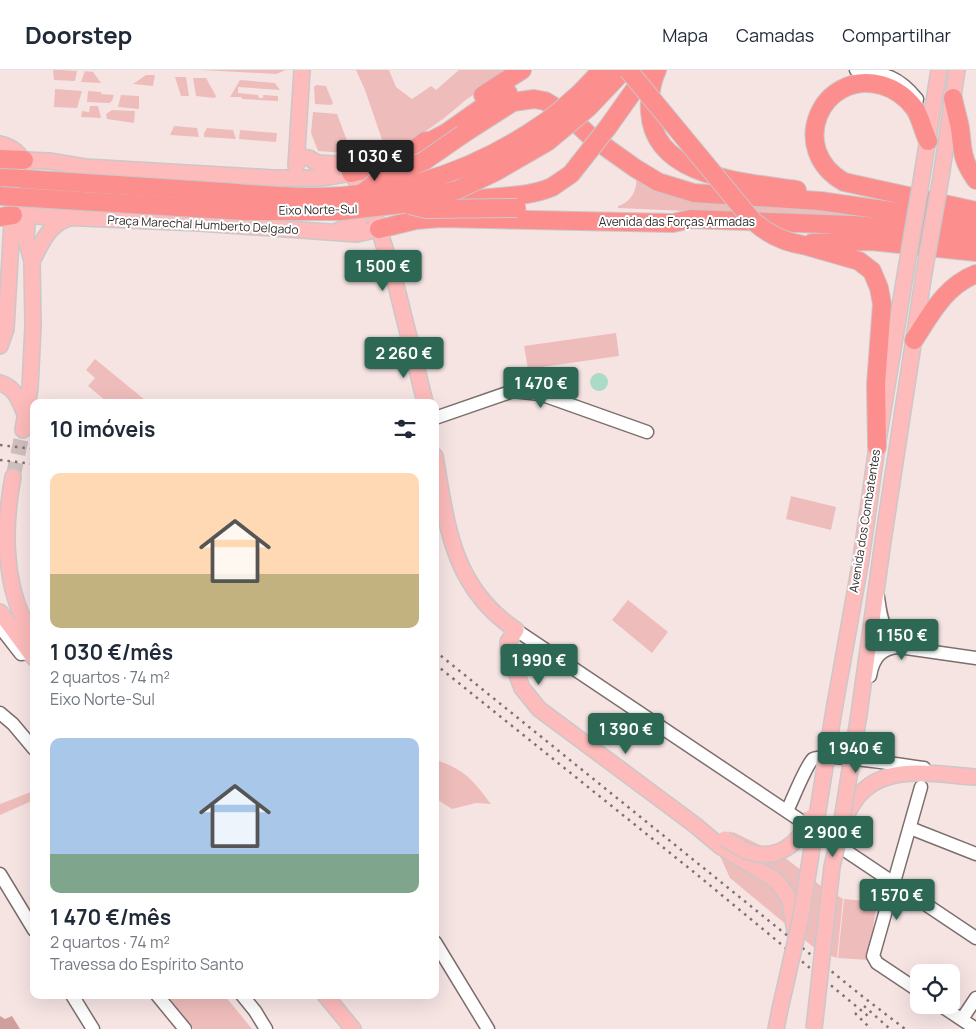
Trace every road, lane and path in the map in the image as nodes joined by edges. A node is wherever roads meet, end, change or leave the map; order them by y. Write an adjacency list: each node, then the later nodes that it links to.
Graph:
1 (302, 70): 19 (main road)
2 (522, 70): 15 (highway)
3 (602, 70): 12 (highway, Eixo Norte-Sul)
4 (624, 70): 12 (highway, Eixo Norte-Sul)
5 (628, 70): 37 (highway, bridge)
6 (648, 70): 31 (highway, bridge)
7 (657, 70): 26 (highway)
8 (856, 70): 13 (street)
9 (939, 70): 14 (main road, Avenida dos Combatentes)
10 (958, 70): 11 (main road, Avenida dos Combatentes)
11 (953, 98): 23 (highway); 43 (main road, Avenida dos Combatentes, bridge)
12 (584, 100): 25 (highway, Eixo Norte-Sul, bridge); 27 (highway, Eixo Norte-Sul, bridge)
13 (914, 109): 14 (highway); 28 (highway)
14 (928, 141): 49 (main road, Avenida dos Combatentes, bridge)
15 (417, 148): 16 (highway); 21 (highway)
16 (609, 148): 25 (highway, bridge); 26 (highway, Avenida das Forças Armadas)
17 (1, 149): 20 (highway)
18 (85, 167): 19 (main road); 20 (main road); 30 (main road)
19 (296, 167): 21 (main road); 21 (main road); 35 (main road)
20 (26, 168): 29 (main road)
21 (351, 173): 25 (main road)
22 (0, 178): 25 (highway, Eixo Norte-Sul, bridge)
23 (976, 180)
24 (0, 196): 27 (highway, Eixo Norte-Sul, bridge)
25 (364, 199): 34 (main road); 35 (main road)
26 (820, 201): 33 (highway, Avenida das Forças Armadas)
27 (402, 204): 32 (highway, bridge)
28 (976, 211)
29 (10, 213): 30 (main road, Praça Marechal Humberto Delgado); 40 (main road); 41 (main road)
30 (72, 218): 35 (main road, Praça Marechal Humberto Delgado); 40 (main road)
31 (416, 220): 32 (highway, Avenida das Forças Armadas); 34 (highway, Avenida das Forças Armadas)
32 (691, 220): 36 (highway, Avenida das Forças Armadas)
33 (976, 223)
34 (379, 229): 35 (main road, Praça Marechal Humberto Delgado); 46 (main road)
35 (328, 231)
36 (976, 240)
37 (808, 246): 38 (highway); 49 (highway)
38 (976, 252)
39 (0, 256): 41 (main road)
40 (32, 261): 45 (main road)
41 (10, 273): 44 (main road)
42 (976, 274): 43 (highway)
43 (914, 340): 52 (main road, Avenida dos Combatentes)
44 (0, 346)
45 (0, 383)
46 (424, 399)
47 (439, 417): 48 (street)
48 (647, 432)
49 (877, 446): 66 (main road, Avenida dos Combatentes, bridge)
50 (439, 476): 55 (main road)
51 (0, 513): 56 (main road)
52 (877, 586): 58 (street); 61 (main road, Avenida dos Combatentes)
53 (0, 612): 57 (main road)
54 (0, 628): 59 (street)
55 (516, 630): 67 (street); 70 (main road)
56 (30, 641)
57 (30, 647)
58 (976, 650)
59 (30, 651)
60 (976, 658): 61 (street)
61 (859, 714): 68 (main road, Avenida dos Combatentes, bridge)
62 (2, 718): 63 (street)
63 (30, 745)
64 (976, 776): 67 (street); 68 (main road)
65 (921, 787): 69 (street)
66 (819, 804): 70 (main road, bridge); 75 (main road, Avenida dos Combatentes, bridge)
67 (787, 811): 73 (street)
68 (841, 826): 94 (main road, Avenida dos Combatentes, bridge)
69 (910, 828): 71 (street); 73 (street)
70 (723, 843): 75 (main road)
71 (976, 854)
72 (0, 874): 74 (street)
73 (894, 882): 76 (street); 78 (street)
74 (30, 923)
75 (796, 936): 93 (main road, Avenida dos Combatentes, bridge)
76 (976, 938)
77 (439, 949): 92 (street)
78 (910, 985)
79 (976, 998): 86 (street)
80 (74, 999): 87 (street)
81 (160, 999): 88 (street)
82 (245, 999): 89 (street)
83 (315, 999): 90 (main road)
84 (327, 999): 91 (main road)
85 (954, 1014): 86 (street)
86 (962, 1019): 95 (street)
87 (93, 1029)
88 (185, 1029)
89 (266, 1029)
90 (340, 1029)
91 (353, 1029)
92 (488, 1029)
93 (776, 1029)
94 (814, 1029)
95 (976, 1029)

